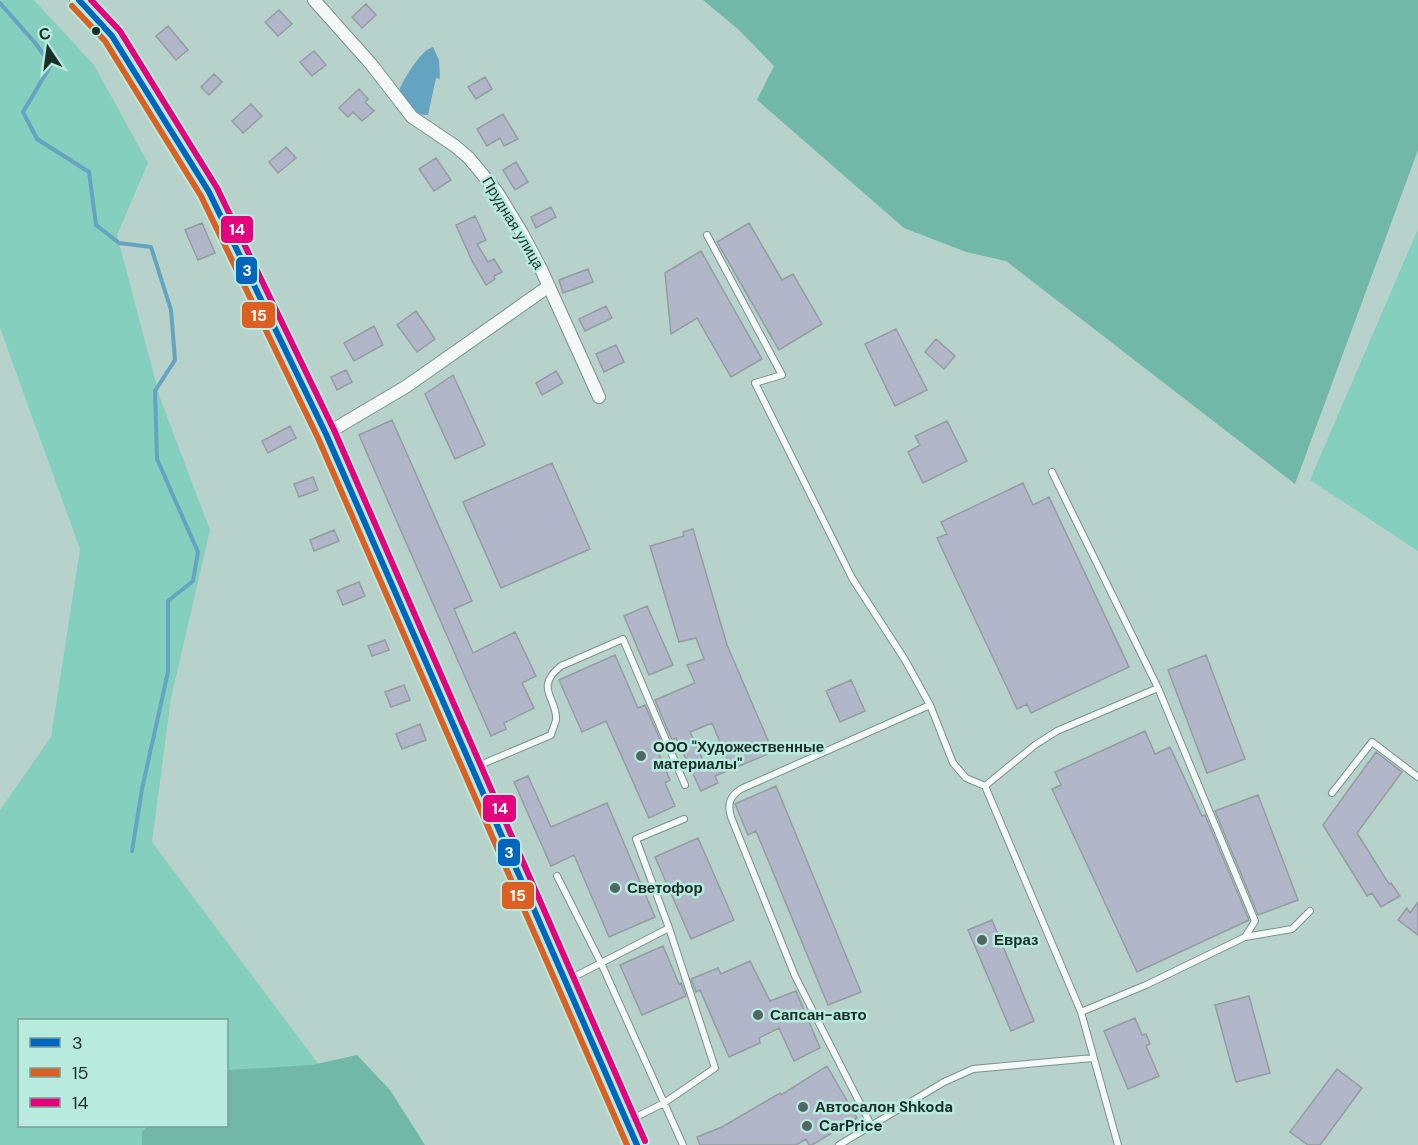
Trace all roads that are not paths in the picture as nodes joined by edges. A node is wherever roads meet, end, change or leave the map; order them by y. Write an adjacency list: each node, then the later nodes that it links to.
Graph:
1 (79, 0): 6 (main road)
2 (314, 0): 4 (street, Прудная улица)
3 (706, 235): 9 (lane)
4 (549, 286): 5 (street, Прудная улица); 6 (street)
5 (599, 397)
6 (326, 434): 10 (main road)
7 (1052, 471): 8 (lane)
8 (1158, 688): 13 (lane); 19 (lane)
9 (930, 705): 13 (lane); 26 (lane)
10 (472, 768): 12 (lane); 21 (main road)
11 (1418, 777): 14 (lane)
12 (685, 785)
13 (985, 786): 22 (lane)
14 (1332, 793)
15 (684, 819): 18 (lane)
16 (557, 876): 20 (lane)
17 (1310, 911): 19 (lane)
18 (669, 928): 20 (lane); 24 (lane)
19 (1245, 937): 22 (lane)
20 (601, 963): 21 (lane); 24 (lane)
21 (566, 981): 25 (main road)
22 (1081, 1012): 23 (lane)
23 (1094, 1058): 26 (lane); 30 (lane)
24 (664, 1103): 25 (lane); 28 (lane)
25 (626, 1121): 27 (main road)
26 (871, 1125): 29 (lane)
27 (637, 1145)
28 (683, 1145)
29 (839, 1145)
30 (1118, 1145)

